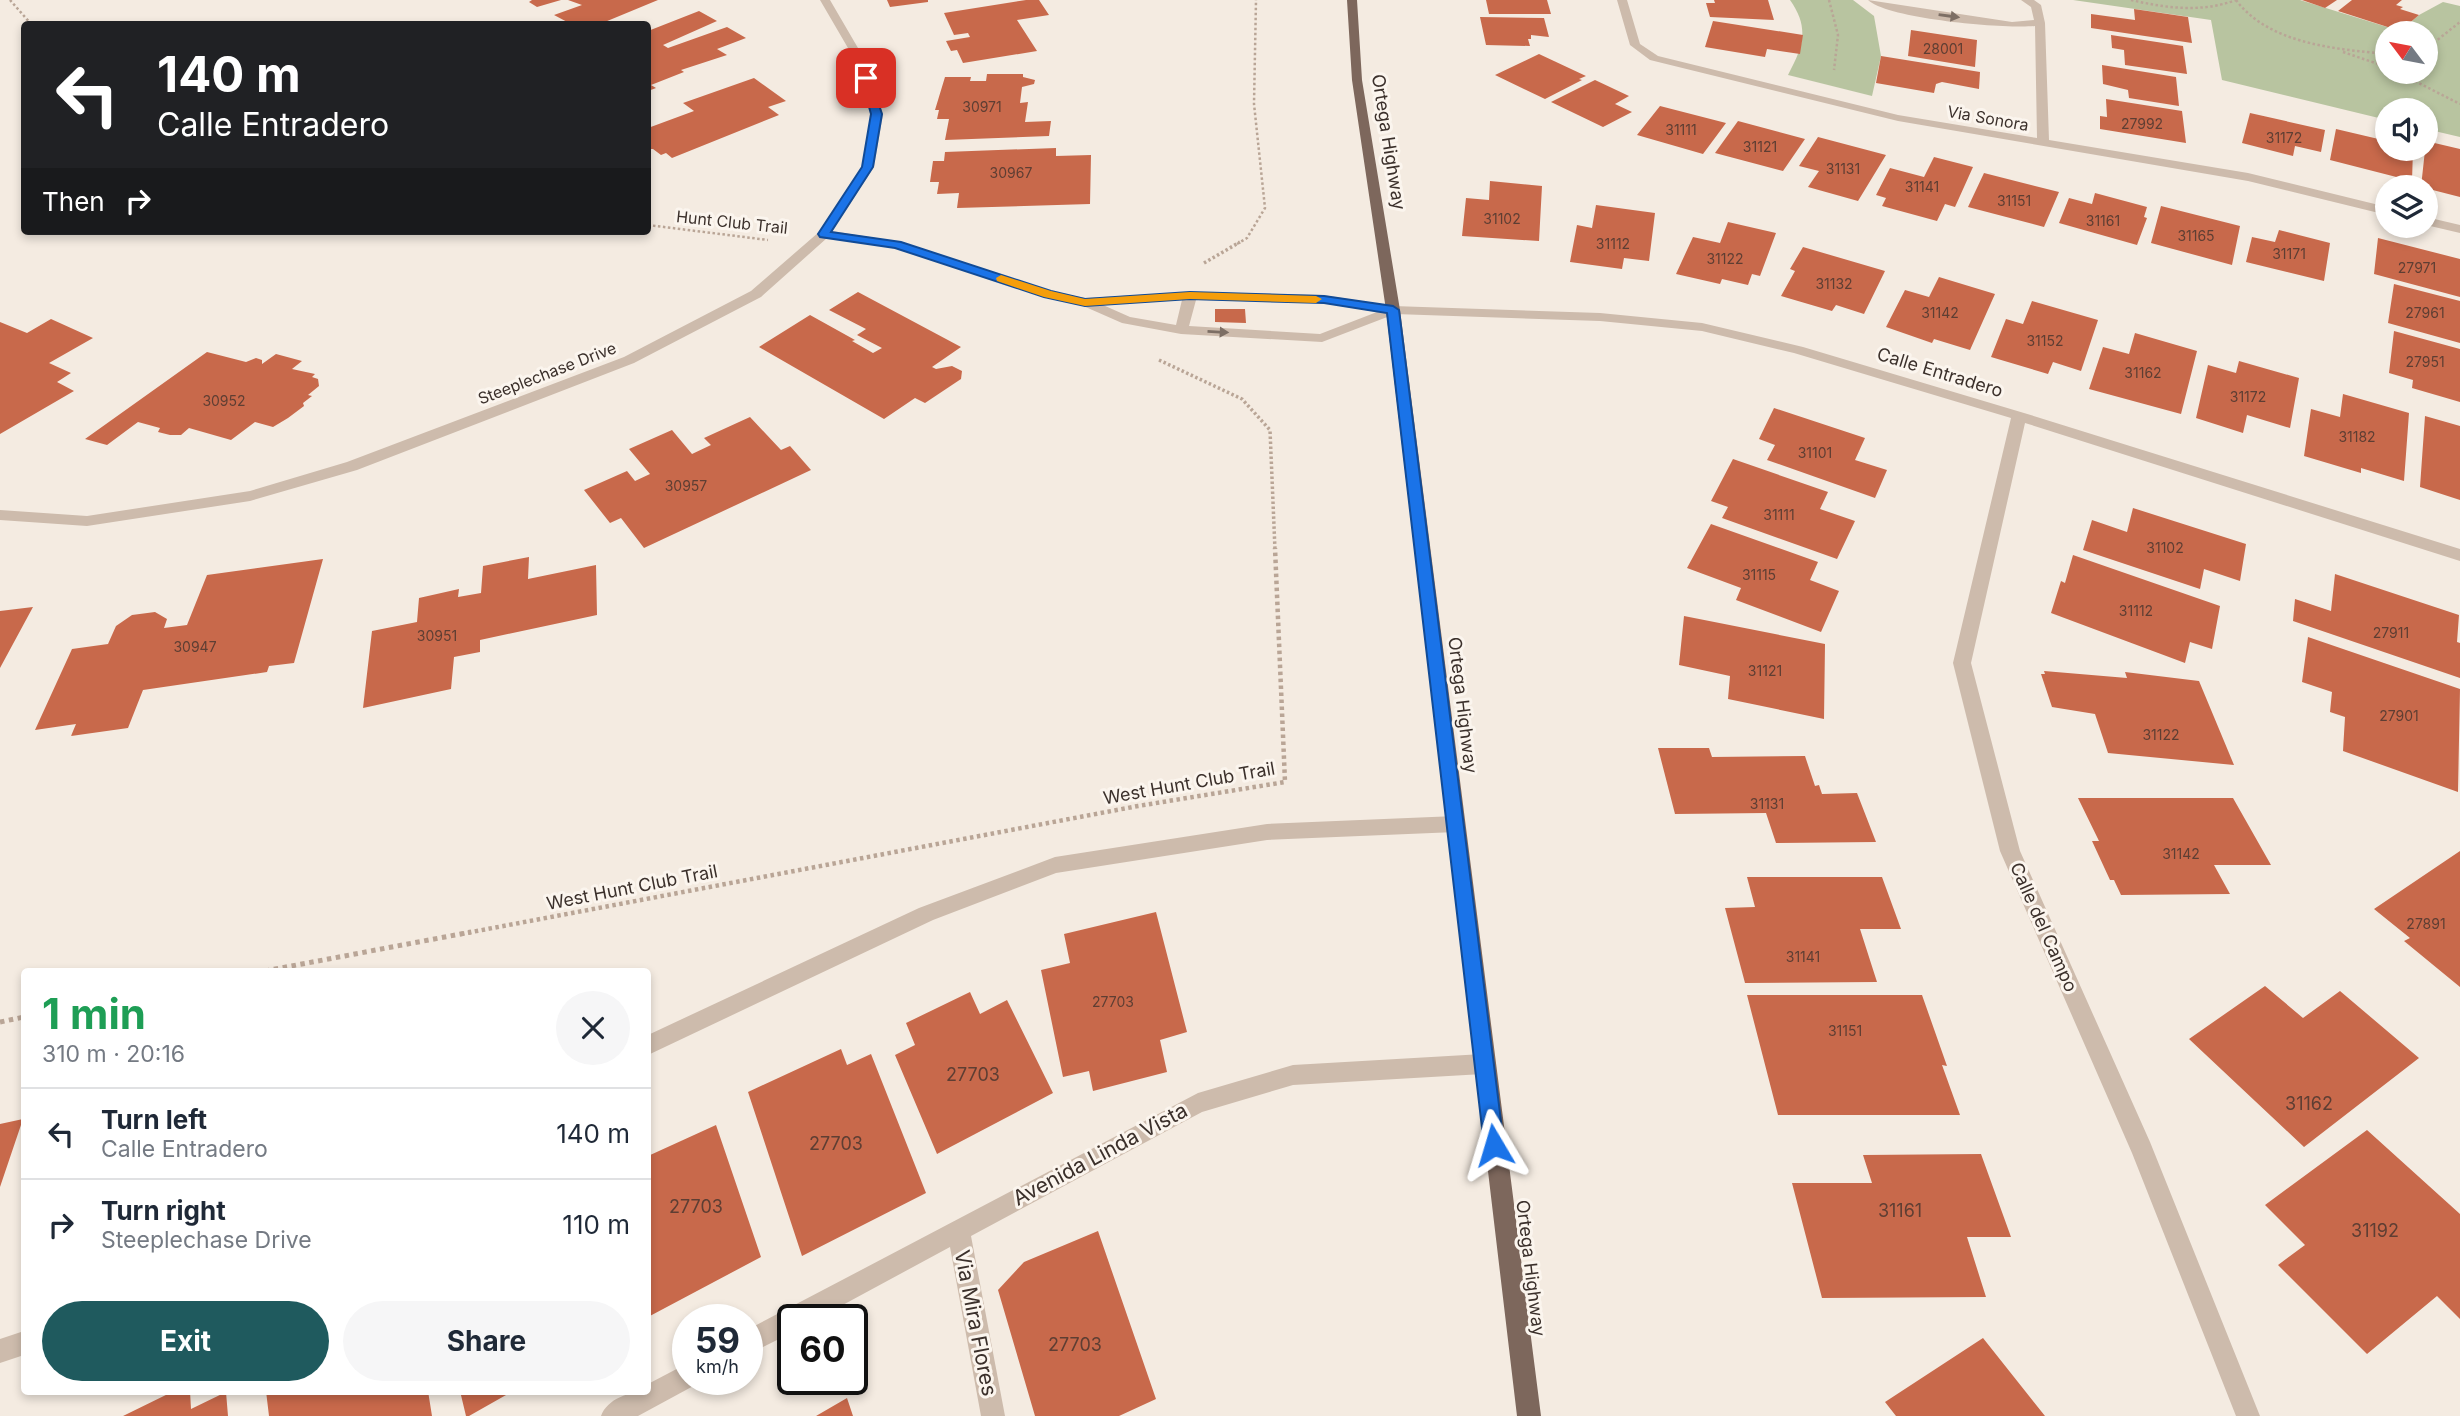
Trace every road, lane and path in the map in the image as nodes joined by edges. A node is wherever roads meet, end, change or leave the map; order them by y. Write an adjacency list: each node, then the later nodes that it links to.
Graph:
1 (10, 0): 11 (path)
2 (825, 0): 26 (street, Steeplechase Drive)
3 (1256, 0): 27 (path)
4 (1352, 0): 30 (main road, Ortega Highway)
5 (1622, 0): 19 (street, Via Sonora)
6 (1829, 0): 19 (path)
7 (2026, 0): 13 (street)
8 (2131, 0): 9 (path)
9 (2236, 0): 15 (path)
10 (1877, 3): 13 (street, one-way to 13)
11 (28, 21)
12 (2460, 22): 14 (path)
13 (2040, 23): 21 (street)
14 (2438, 39)
15 (2332, 48): 16 (path); 17 (path)
16 (2375, 53)
17 (2375, 63)
18 (2421, 84): 20 (path)
19 (1824, 100): 21 (street, Via Sonora)
20 (2460, 104)
21 (2043, 144): 22 (street, Via Sonora)
22 (2375, 208)
23 (2438, 224): 25 (street)
24 (651, 225): 26 (path, Hunt Club Trail)
25 (2460, 229)
26 (819, 239): 29 (street, Calle Entradero); 34 (street, Steeplechase Drive)
27 (1192, 269)
28 (1190, 296): 29 (street, Calle Entradero); 30 (street, Calle Entradero); 31 (street)
29 (1085, 302): 31 (street, Calle Entradero)
30 (1393, 310): 31 (street, Calle Entradero, one-way to 30); 33 (street, Calle Entradero); 36 (main road, Ortega Highway)
31 (1181, 330)
32 (1148, 354): 37 (path, West Hunt Club Trail)
33 (2019, 416): 35 (street, Calle Entradero); 52 (street, Calle del Campo)
34 (0, 515)
35 (2460, 555)
36 (1457, 824): 40 (street); 41 (main road, Ortega Highway)
37 (281, 968)
38 (21, 1018): 39 (path)
39 (0, 1021)
40 (651, 1044)
41 (1483, 1064): 42 (street, Avenida Linda Vista); 51 (main road, Ortega Highway)
42 (958, 1229): 43 (street, Avenida Linda Vista); 50 (street, Via Mira Flores)
43 (763, 1334)
44 (21, 1344): 45 (street)
45 (0, 1351)
46 (672, 1384): 47 (street)
47 (651, 1395)
48 (651, 1395): 49 (street)
49 (612, 1416)
50 (993, 1416)
51 (1529, 1416)
52 (2248, 1416)

